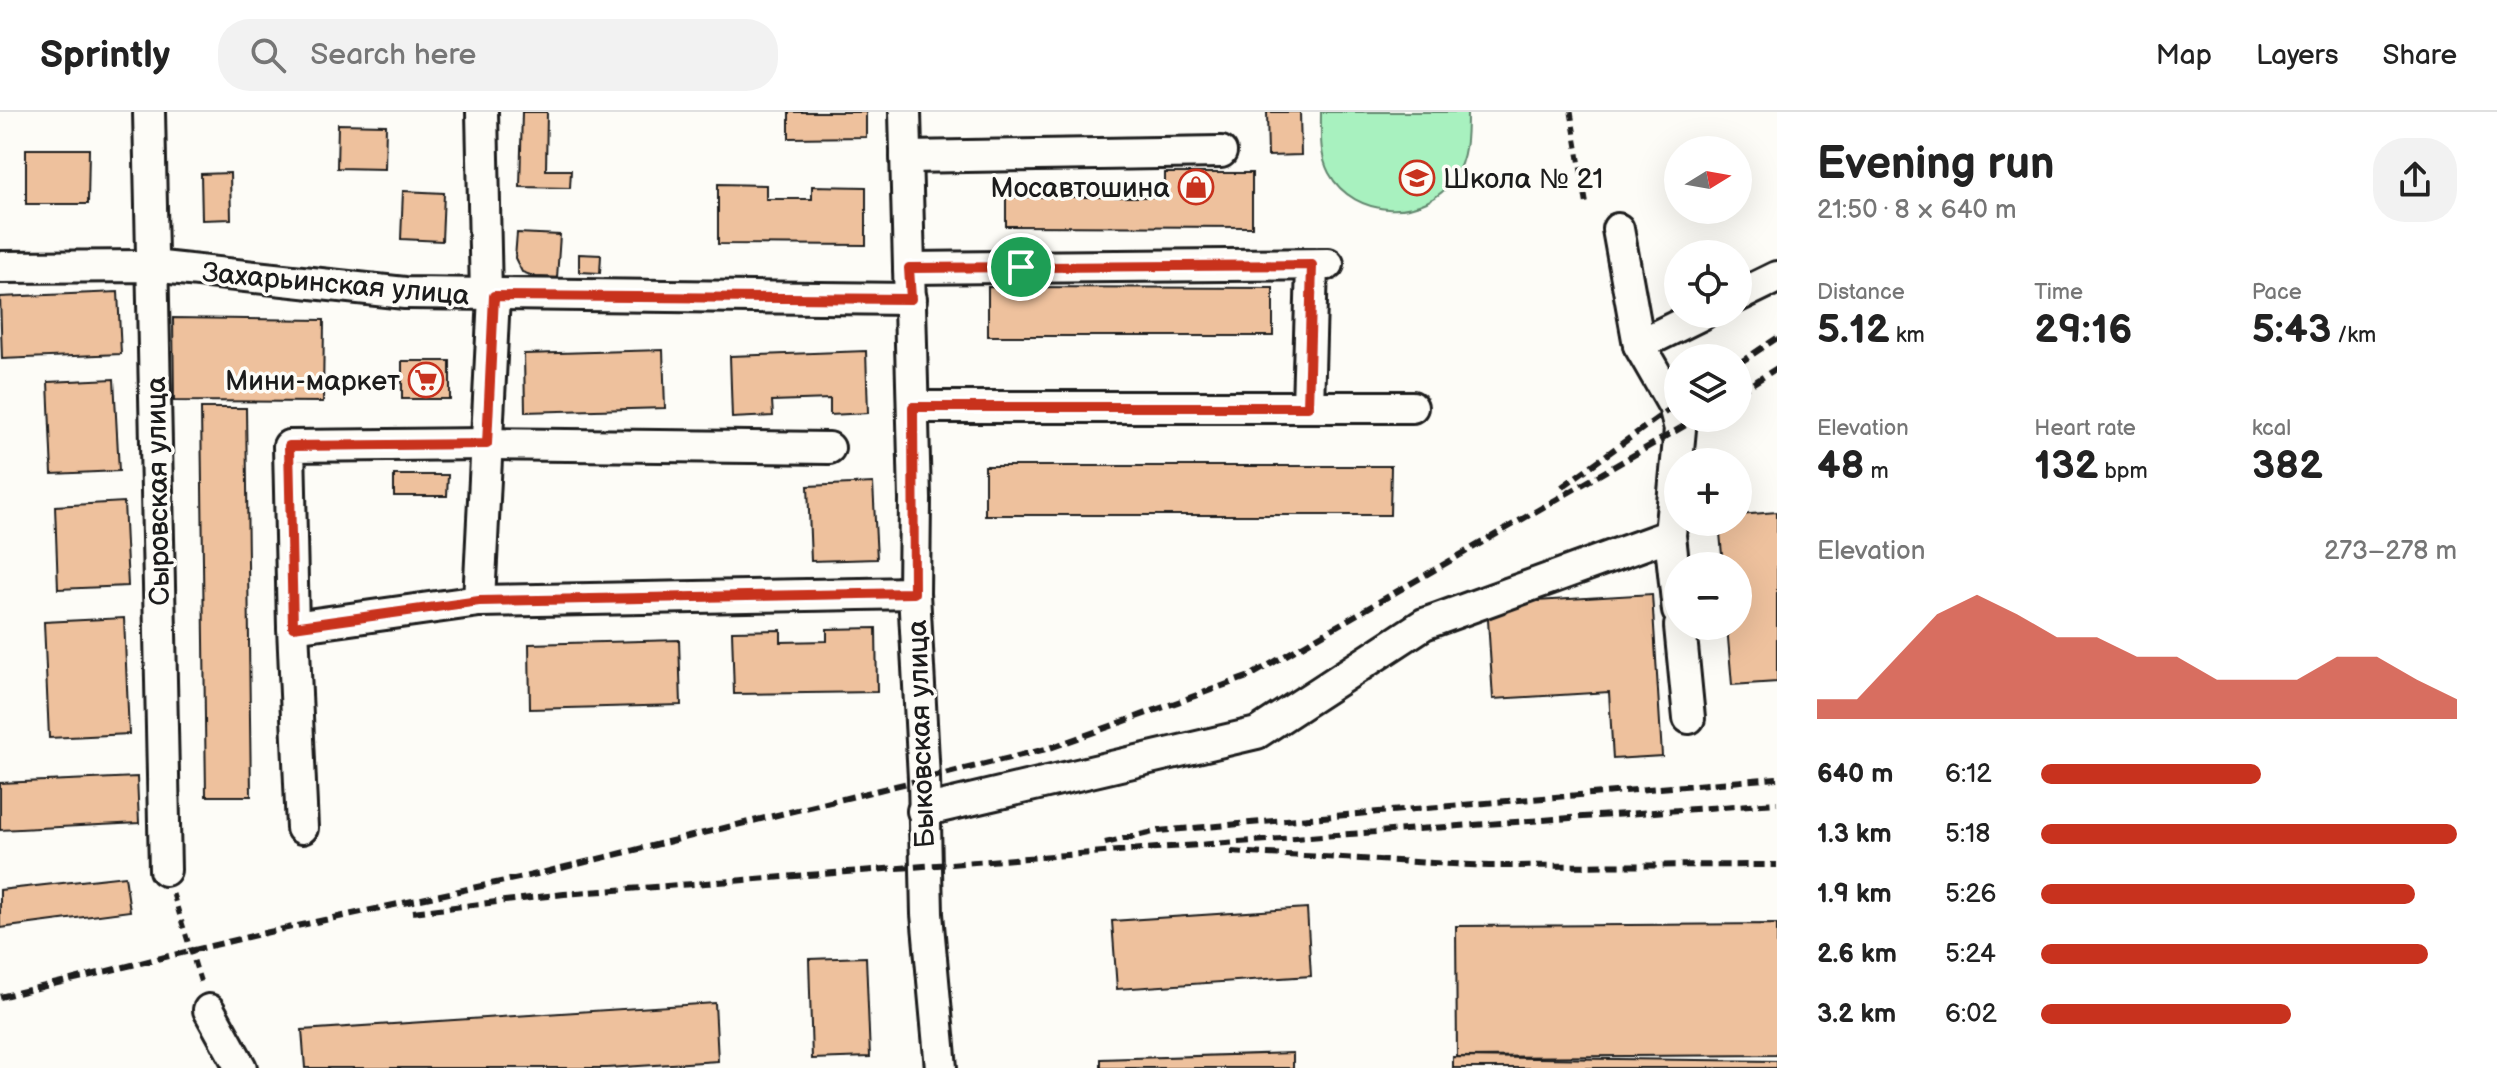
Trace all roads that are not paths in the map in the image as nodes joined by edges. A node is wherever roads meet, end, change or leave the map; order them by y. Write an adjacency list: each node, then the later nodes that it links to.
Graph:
1 (149, 112): 7 (street, Сыровская улица)
2 (482, 112): 12 (street)
3 (905, 112): 5 (street, Быковская улица)
4 (1221, 152): 5 (street)
5 (906, 157): 9 (street, Быковская улица)
6 (1618, 229): 15 (street)
7 (152, 266): 8 (street, Захарьинская улица); 12 (street, Захарьинская улица); 30 (street, Сыровская улица)
8 (0, 267)
9 (909, 268): 13 (street, Быковская улица); 17 (street)
10 (1777, 277): 11 (street)
11 (1752, 289)
12 (490, 296): 13 (street, Захарьинская улица); 19 (street)
13 (911, 299): 16 (street, Быковская улица)
14 (1674, 328): 15 (street)
15 (1639, 345): 21 (street)
16 (913, 407): 17 (street); 23 (street, Быковская улица)
17 (1308, 407): 18 (street)
18 (1412, 407)
19 (487, 444): 20 (street); 24 (street); 25 (street)
20 (829, 448)
21 (1678, 448)
22 (1667, 536): 28 (street)
23 (914, 593): 24 (street); 28 (street, Быковская улица)
24 (479, 601): 25 (street)
25 (293, 627): 29 (street)
26 (1681, 640): 27 (street)
27 (1689, 718)
28 (923, 811): 33 (street, Быковская улица)
29 (302, 828)
30 (165, 870)
31 (209, 1010): 32 (street)
32 (241, 1068)
33 (941, 1068)

